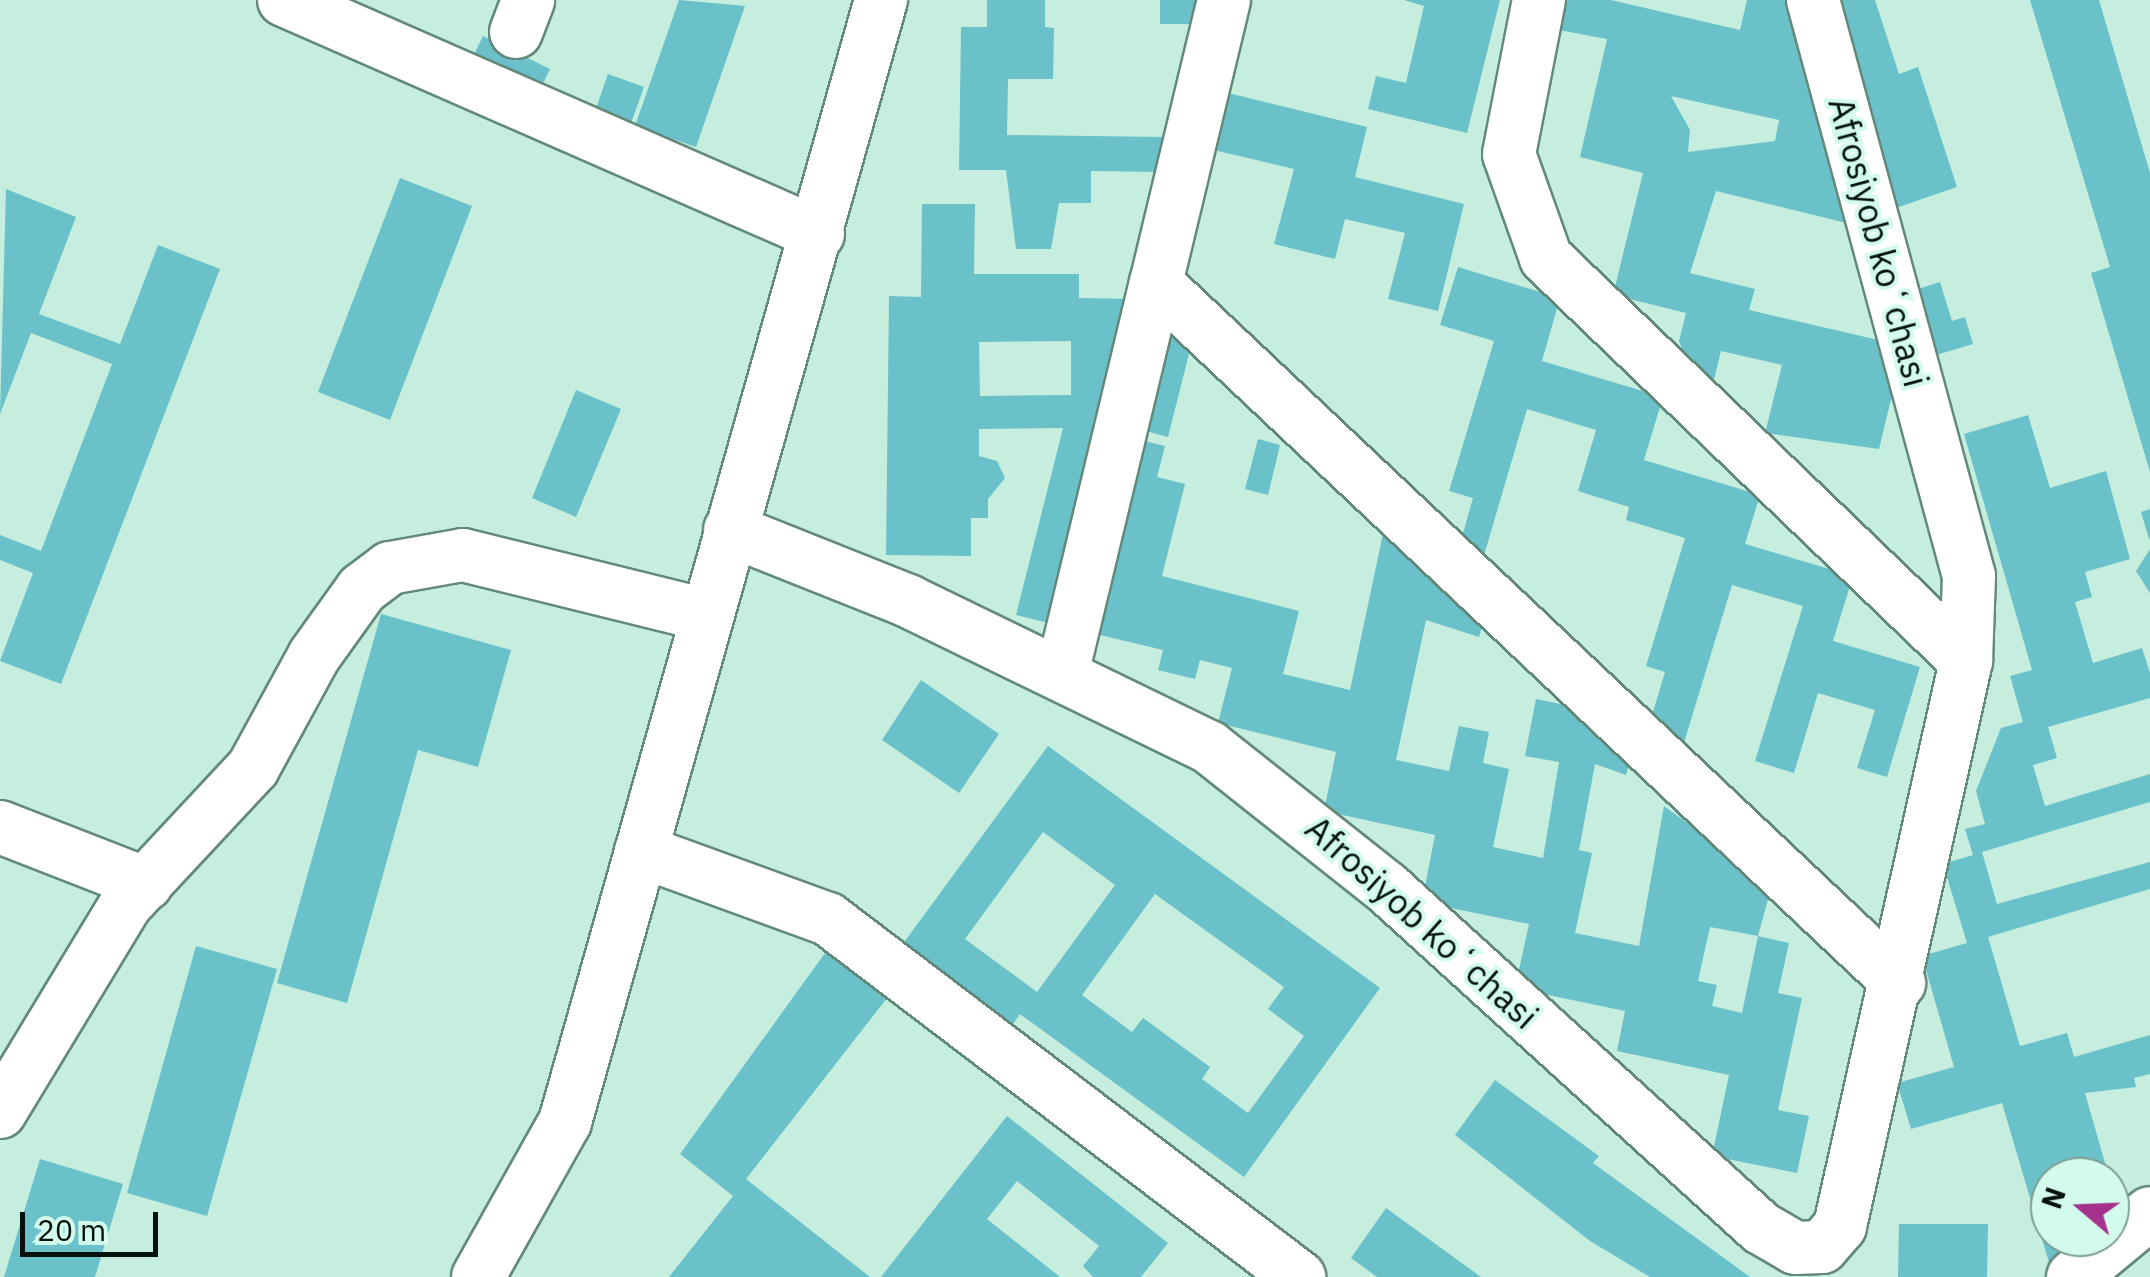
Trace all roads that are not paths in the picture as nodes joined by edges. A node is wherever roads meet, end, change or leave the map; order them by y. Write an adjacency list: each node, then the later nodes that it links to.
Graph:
1 (284, 0): 6 (street)
2 (881, 0): 6 (street)
3 (1224, 0): 7 (street)
4 (1539, 0): 10 (street)
5 (1813, 0): 10 (street, Afrosiyob koʻchasi)
6 (818, 234): 8 (street)
7 (1156, 283): 11 (street); 15 (street)
8 (730, 530): 9 (street); 11 (street, Afrosiyob koʻchasi)
9 (706, 615): 13 (street); 14 (street)
10 (1966, 660): 15 (street, Afrosiyob koʻchasi)
11 (1062, 674): 18 (street, Afrosiyob koʻchasi)
12 (0, 828): 14 (street)
13 (641, 851): 19 (street); 20 (street)
14 (146, 884): 16 (street)
15 (1898, 983): 18 (street, Afrosiyob koʻchasi)
16 (0, 1112)
17 (2150, 1213): 21 (street)
18 (1810, 1262)
19 (1272, 1269)
20 (478, 1277)
21 (2073, 1277)

